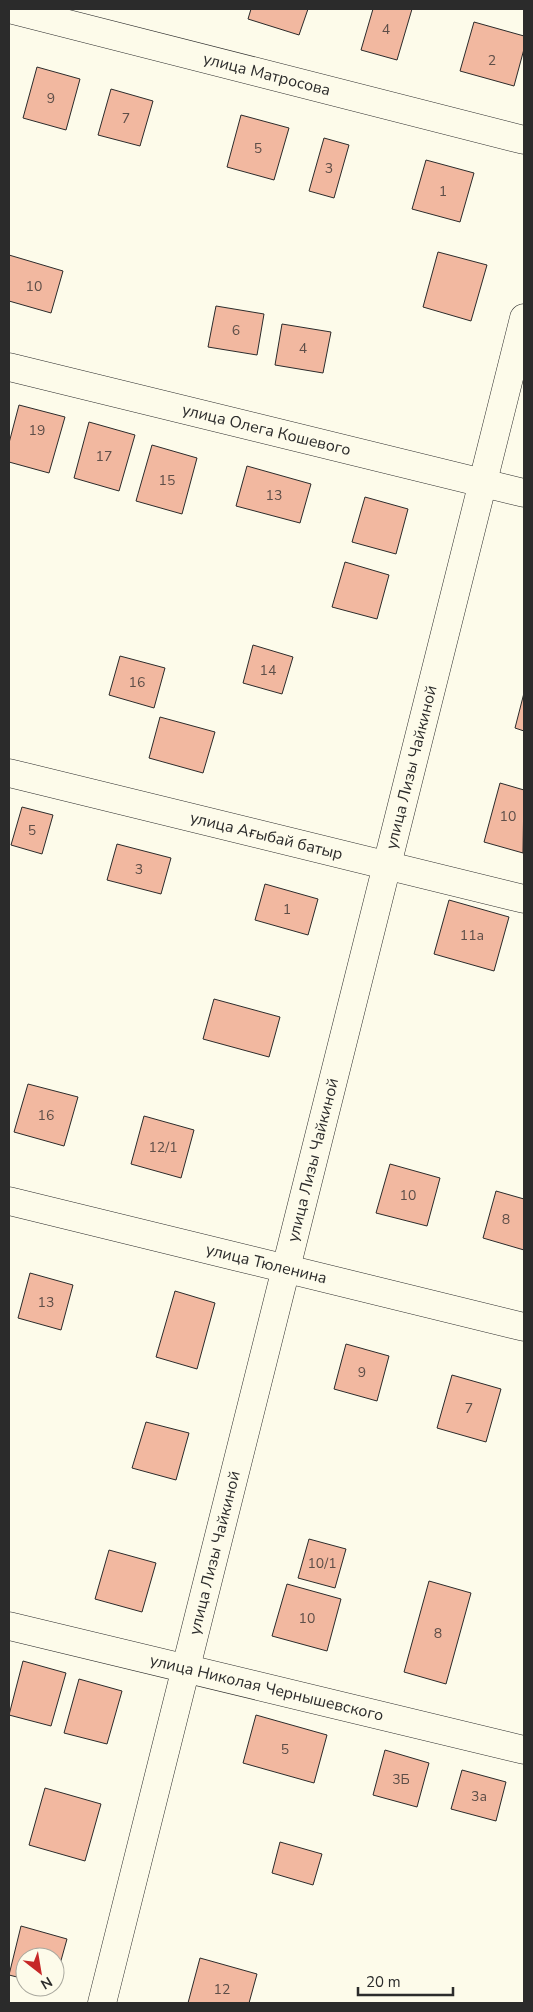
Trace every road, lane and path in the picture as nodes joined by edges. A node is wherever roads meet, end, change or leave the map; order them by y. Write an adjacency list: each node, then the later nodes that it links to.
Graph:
1 (9, 10): 2 (street, улица Матросова)
2 (524, 140)
3 (524, 318): 5 (street, улица Лизы Чайкиной)
4 (9, 367): 5 (street, улица Олега Кошевого)
5 (483, 483): 6 (street, улица Олега Кошевого); 8 (street, улица Лизы Чайкиной)
6 (524, 493)
7 (9, 773): 8 (street, улица Ағыбай батыр)
8 (388, 864): 9 (street, улица Ағыбай батыр); 11 (street, улица Лизы Чайкиной)
9 (524, 899)
10 (9, 1201): 11 (street, улица Тюленина)
11 (287, 1269): 12 (street, улица Тюленина); 14 (street, улица Лизы Чайкиной)
12 (524, 1327)
13 (9, 1626): 14 (street, улица Николая Чернышевского)
14 (187, 1669): 15 (street, улица Николая Чернышевского); 16 (street, улица Лизы Чайкиной)
15 (524, 1750)
16 (102, 2003)

